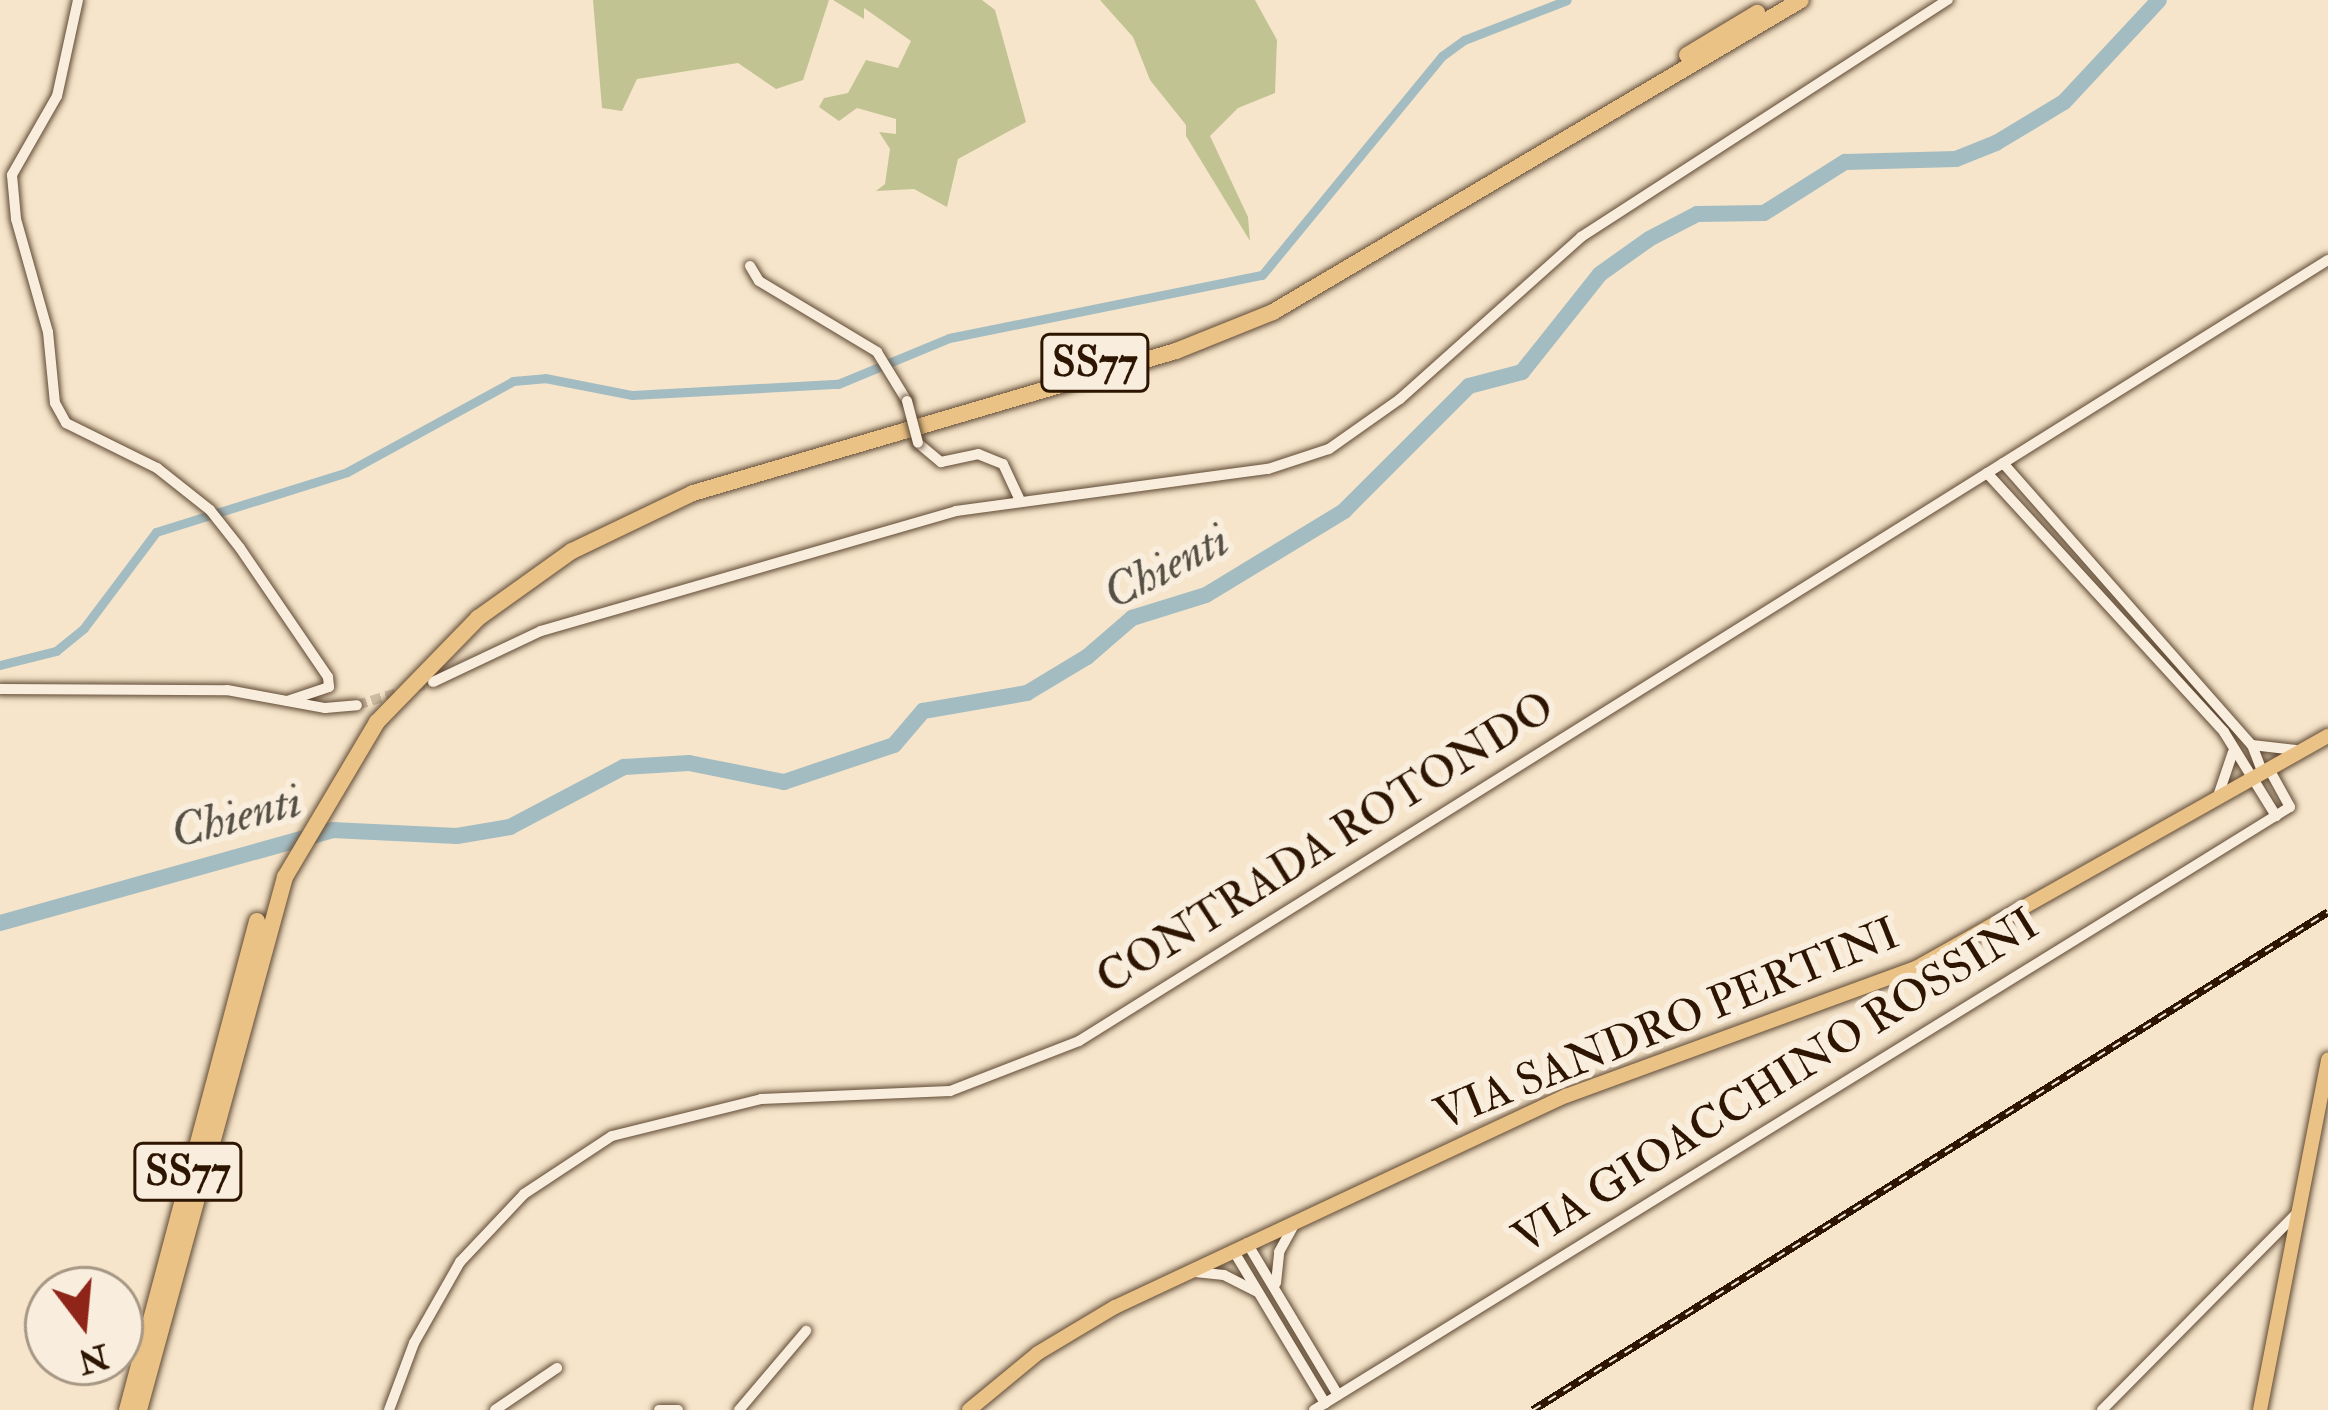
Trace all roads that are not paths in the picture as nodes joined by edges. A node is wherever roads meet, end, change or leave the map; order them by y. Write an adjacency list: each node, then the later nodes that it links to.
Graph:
1 (78, 0): 12 (street)
2 (1779, 0): 21 (highway, SS77)
3 (1801, 0): 21 (highway, SS77)
4 (1948, 0): 9 (street)
5 (2328, 260): 7 (street, CONTRADA ROTONDO)
6 (750, 266): 9 (street, bridge)
7 (2003, 463): 8 (street, CONTRADA ROTONDO); 15 (street)
8 (1987, 473): 17 (street); 38 (street, CONTRADA ROTONDO)
9 (1019, 500): 10 (street)
10 (433, 682)
11 (0, 689): 12 (street)
12 (286, 701): 13 (street)
13 (357, 705)
14 (2328, 736): 16 (main road, VIA SANDRO PERTINI)
15 (2252, 745): 16 (street); 18 (street)
16 (2306, 748): 18 (main road, VIA SANDRO PERTINI)
17 (2233, 749): 18 (street); 19 (street)
18 (2262, 773): 19 (main road, VIA SANDRO PERTINI); 20 (street); 20 (street, VIA GIOACCHINO ROSSINI)
19 (2216, 799): 25 (main road, VIA SANDRO PERTINI)
20 (2276, 816): 34 (street, VIA GIOACCHINO ROSSINI)
21 (301, 830): 22 (highway, SS77)
22 (258, 937): 36 (highway, SS77); 37 (highway, SS77)
23 (2328, 1060): 24 (main road)
24 (2300, 1209): 44 (street); 45 (main road)
25 (1298, 1220): 26 (main road, VIA SANDRO PERTINI); 28 (street)
26 (1240, 1246): 27 (main road, VIA SANDRO PERTINI); 28 (street); 29 (street)
27 (1180, 1276): 29 (street); 43 (main road, VIA SANDRO PERTINI)
28 (1278, 1293): 31 (street)
29 (1263, 1297): 32 (street)
30 (806, 1330): 42 (street)
31 (1303, 1336): 32 (street); 34 (street)
32 (1291, 1343): 35 (street)
33 (556, 1368): 39 (street)
34 (1338, 1395): 35 (street, VIA GIOACCHINO ROSSINI)
35 (1319, 1406)
36 (127, 1410)
37 (139, 1410)
38 (389, 1410)
39 (495, 1410)
40 (659, 1410): 41 (street)
41 (678, 1410)
42 (739, 1410)
43 (969, 1410)
44 (2102, 1410)
45 (2260, 1410)

